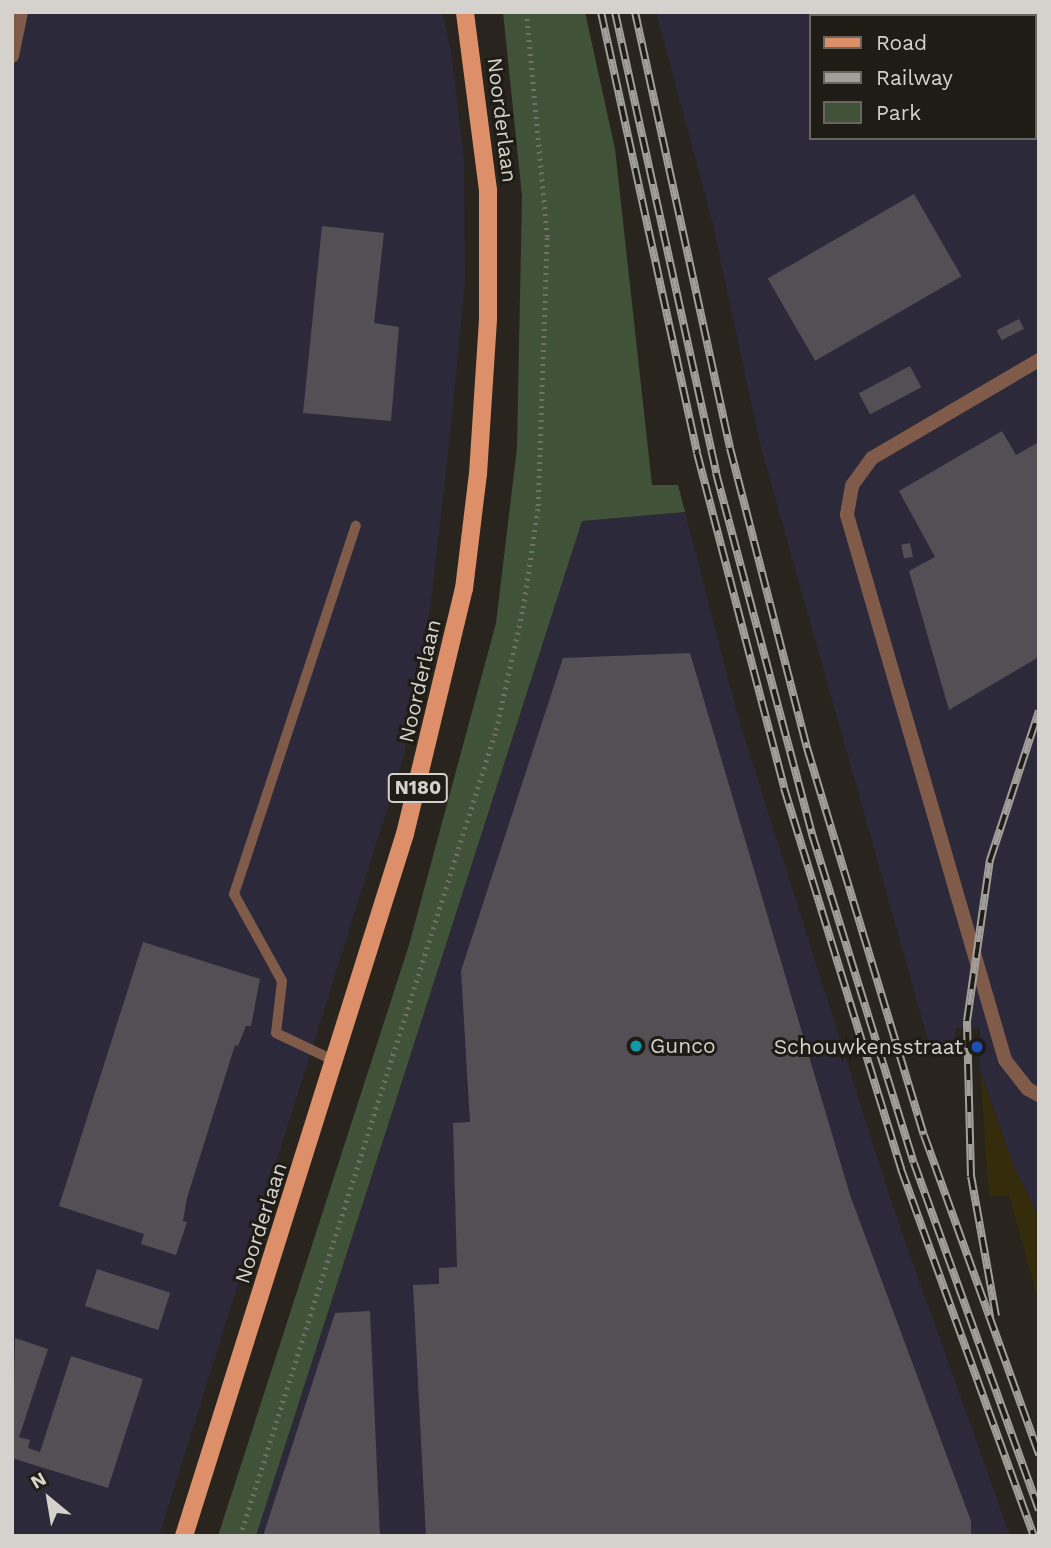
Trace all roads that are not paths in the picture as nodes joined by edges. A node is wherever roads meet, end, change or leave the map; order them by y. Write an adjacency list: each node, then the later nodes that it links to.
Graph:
1 (21, 12): 3 (street)
2 (465, 12): 6 (main road, Noorderlaan / N180)
3 (12, 56)
4 (1039, 360): 7 (street)
5 (356, 526): 6 (lane)
6 (335, 1061): 8 (main road, Noorderlaan / N180)
7 (1039, 1095)
8 (184, 1536)

